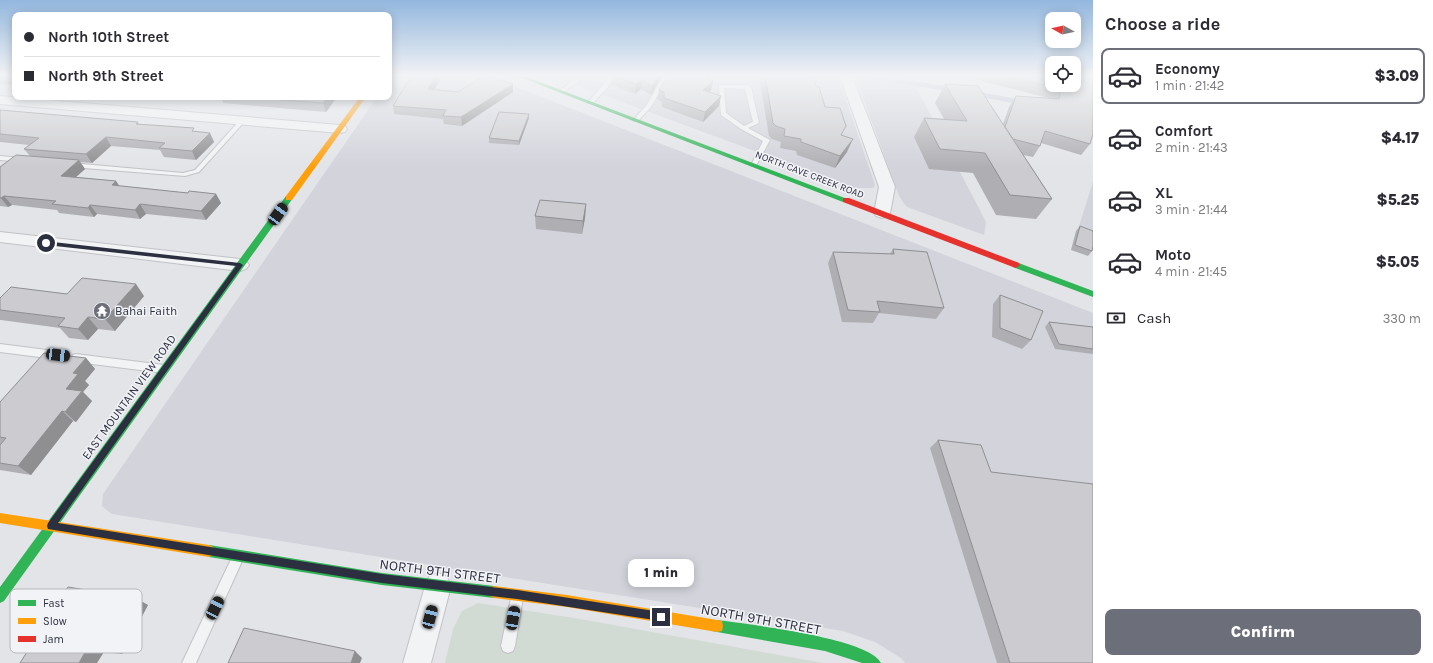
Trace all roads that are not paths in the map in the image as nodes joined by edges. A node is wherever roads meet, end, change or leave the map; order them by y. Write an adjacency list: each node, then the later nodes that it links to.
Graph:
1 (84, 107): 8 (street)
2 (356, 107): 11 (street, EAST MOUNTAIN VIEW ROAD)
3 (603, 107): 9 (street, NORTH CAVE CREEK ROAD)
4 (648, 107): 9 (lane)
5 (723, 107): 10 (lane)
6 (752, 107): 10 (lane)
7 (857, 107): 16 (street)
8 (243, 120): 11 (street); 14 (lane)
9 (636, 120): 15 (street, NORTH CAVE CREEK ROAD)
10 (743, 128): 15 (lane)
11 (340, 129): 18 (street, EAST MOUNTAIN VIEW ROAD)
12 (0, 158): 13 (lane)
13 (32, 161)
14 (63, 164)
15 (754, 165): 16 (street, NORTH CAVE CREEK ROAD)
16 (882, 213): 19 (street, NORTH CAVE CREEK ROAD)
17 (0, 237): 18 (street)
18 (240, 265): 21 (street, EAST MOUNTAIN VIEW ROAD)
19 (1093, 294)
20 (0, 348): 21 (lane)
21 (164, 370): 23 (street, EAST MOUNTAIN VIEW ROAD)
22 (0, 518): 23 (street, NORTH 9TH STREET)
23 (51, 526): 24 (street, NORTH 9TH STREET); 27 (street, EAST MOUNTAIN VIEW ROAD)
24 (239, 556): 25 (street, NORTH 9TH STREET); 29 (lane)
25 (438, 586): 26 (street, NORTH 9TH STREET); 30 (street)
26 (517, 594): 28 (lane); 31 (street, NORTH 9TH STREET)
27 (0, 597)
28 (508, 646)
29 (189, 663)
30 (417, 663)
31 (874, 663)

